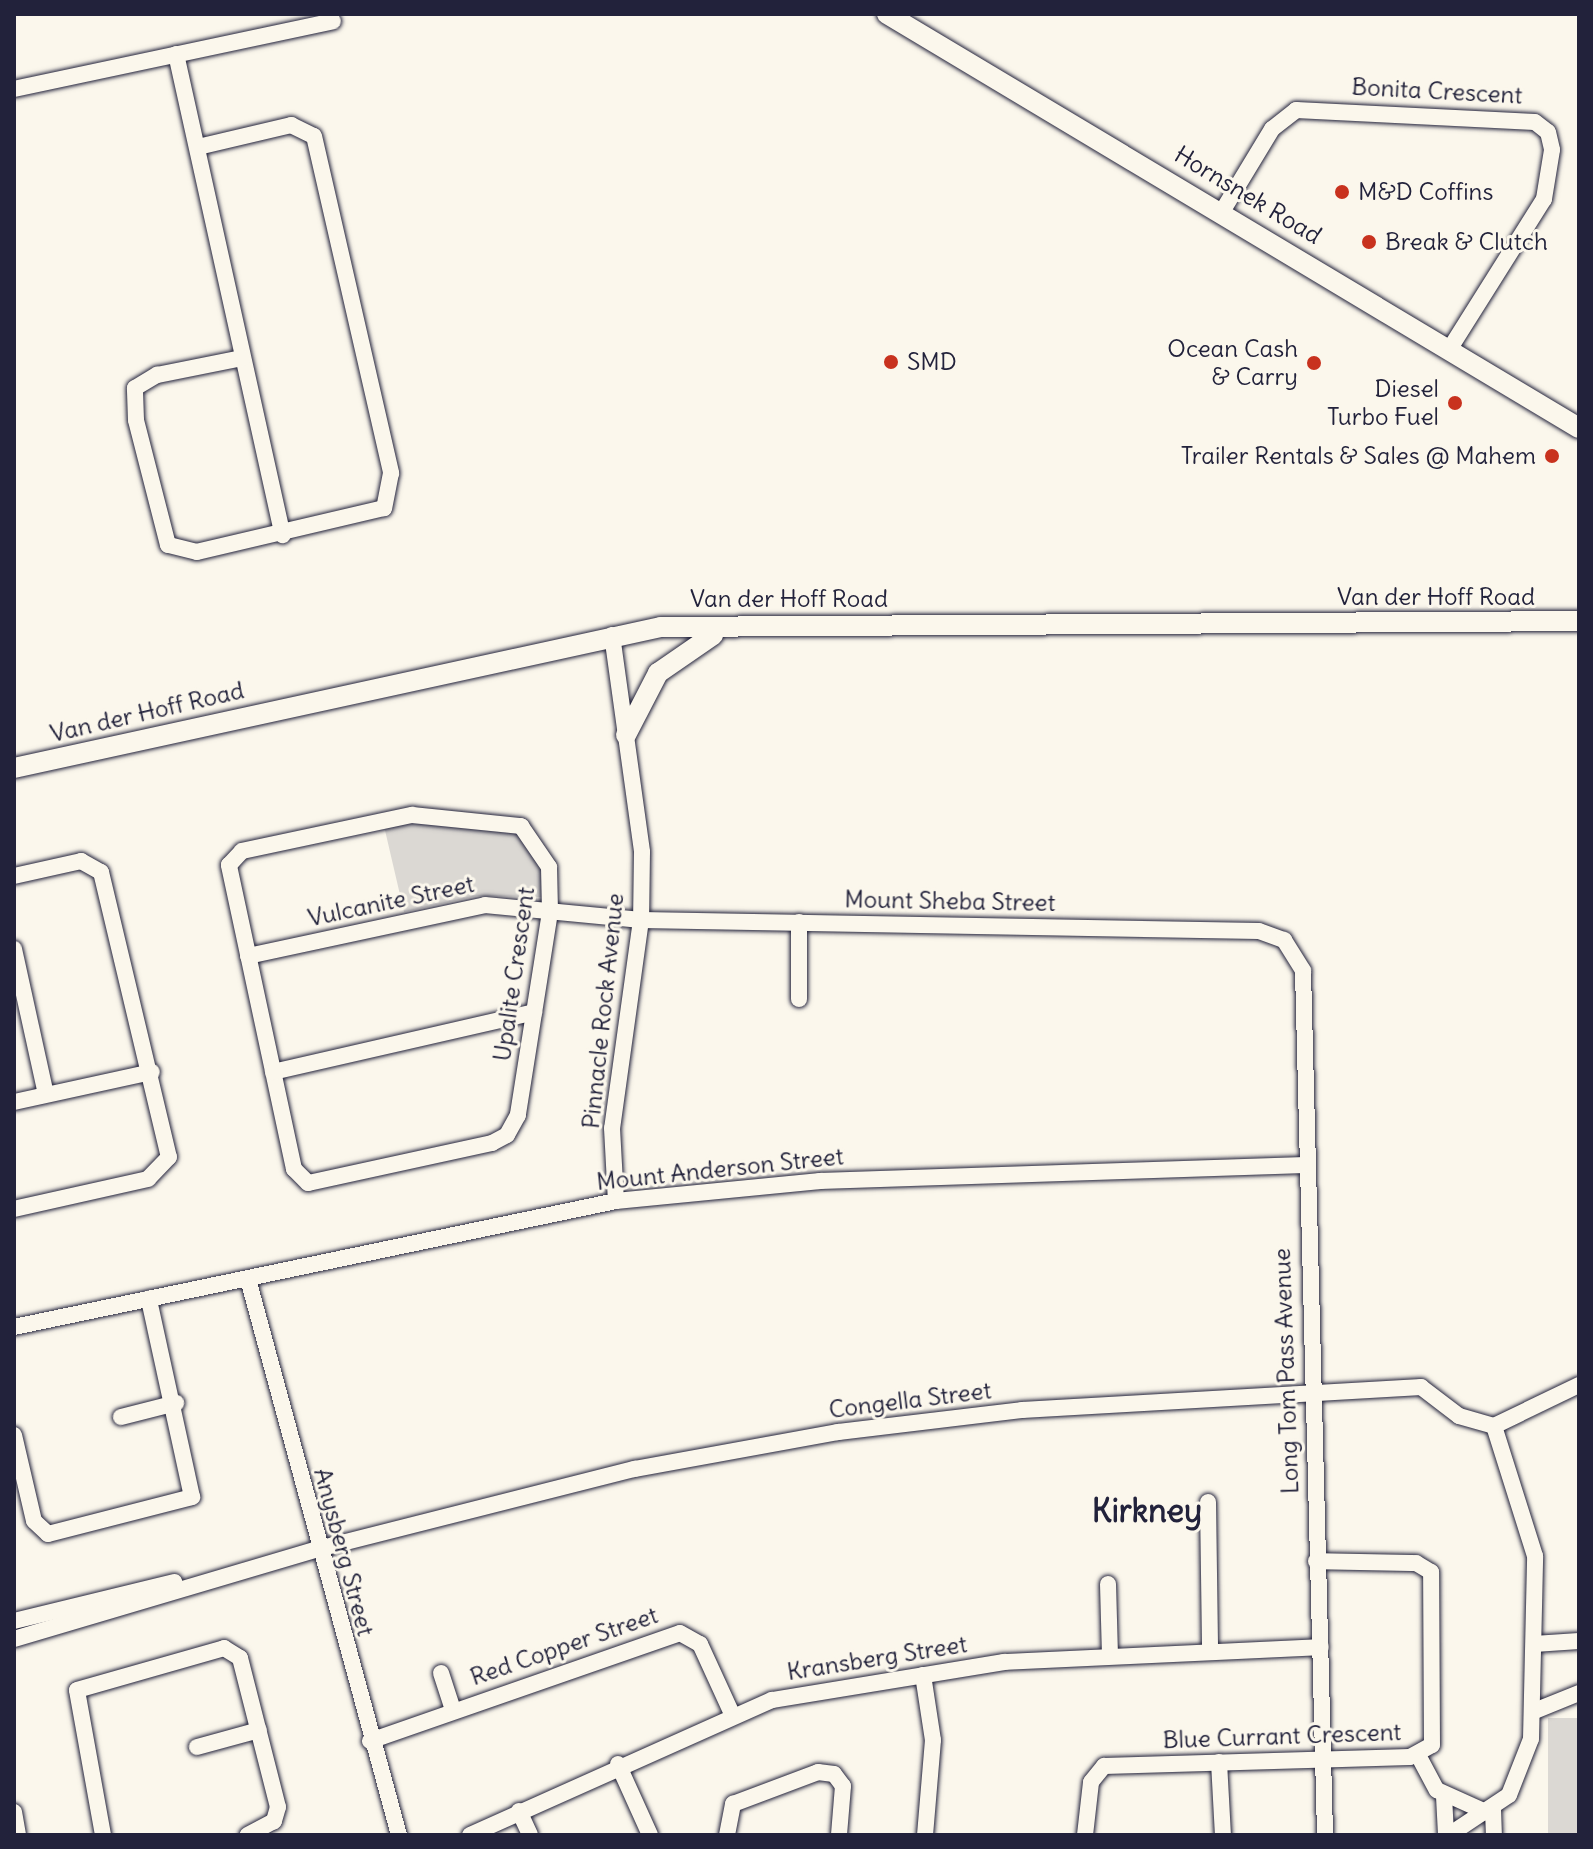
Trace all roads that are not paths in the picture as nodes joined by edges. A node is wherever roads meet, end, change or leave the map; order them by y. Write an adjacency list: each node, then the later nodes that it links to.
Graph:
1 (887, 14): 6 (main road, Hornsnek Road)
2 (333, 21): 3 (street)
3 (176, 54): 4 (street); 5 (street)
4 (14, 89)
5 (198, 147): 8 (street); 10 (street)
6 (1223, 210): 7 (main road, Hornsnek Road); 7 (street, Bonita Crescent)
7 (1450, 348): 9 (main road, Hornsnek Road)
8 (242, 358): 10 (street); 10 (street)
9 (1579, 428)
10 (283, 535)
11 (1579, 621): 14 (main road, Van der Hoff Road)
12 (1579, 631): 13 (main road, Van der Hoff Road)
13 (713, 635): 14 (main road, Van der Hoff Road); 15 (main road)
14 (612, 641): 15 (street, Pinnacle Rock Avenue); 16 (main road, Van der Hoff Road); 17 (main road, Van der Hoff Road)
15 (626, 735): 20 (street, Pinnacle Rock Avenue)
16 (14, 767)
17 (14, 780)
18 (14, 876): 27 (street)
19 (550, 912): 20 (street, Vulcanite Street); 24 (street, Vulcanite Street); 24 (street, Upalite Crescent); 26 (street, Upalite Crescent)
20 (641, 920): 21 (street, Mount Sheba Street); 32 (street, Pinnacle Rock Avenue)
21 (799, 922): 22 (street, Mount Sheba Street); 25 (street)
22 (1259, 931): 31 (street, Long Tom Pass Avenue)
23 (14, 949): 29 (street)
24 (248, 956): 28 (street, Upalite Crescent)
25 (799, 999)
26 (534, 1012): 28 (street); 28 (street, Upalite Crescent)
27 (152, 1072): 29 (street); 33 (street)
28 (273, 1072)
29 (46, 1094): 30 (street)
30 (14, 1102)
31 (1305, 1165): 32 (street, Mount Anderson Street); 38 (street, Long Tom Pass Avenue)
32 (616, 1201): 34 (street, Mount Anderson Street)
33 (14, 1209)
34 (248, 1279): 35 (street, Mount Anderson Street); 44 (street, Anysberg Street)
35 (149, 1299): 36 (street, Mount Anderson Street); 39 (street)
36 (14, 1327)
37 (1579, 1385): 41 (street)
38 (1309, 1395): 41 (street, Congella Street); 44 (street, Congella Street); 45 (street, Long Tom Pass Avenue)
39 (176, 1403): 40 (street); 42 (street)
40 (121, 1417)
41 (1494, 1426): 51 (street)
42 (14, 1435)
43 (1208, 1502): 53 (street)
44 (318, 1549): 46 (street, Congella Street); 62 (street, Anysberg Street)
45 (1316, 1561): 52 (street, Long Tom Pass Avenue); 64 (street, Blue Currant Crescent)
46 (238, 1571): 48 (street, Congella Street); 49 (street, Congella Street)
47 (1108, 1584): 54 (street)
48 (14, 1621)
49 (14, 1639)
50 (1579, 1641): 51 (street)
51 (1534, 1644): 59 (street)
52 (1321, 1647): 53 (street, Kransberg Street); 65 (street, Long Tom Pass Avenue)
53 (1210, 1652): 54 (street, Kransberg Street)
54 (1110, 1656): 56 (street, Kransberg Street)
55 (441, 1673): 58 (street)
56 (923, 1675): 60 (street, Kransberg Street); 81 (street)
57 (1579, 1693): 59 (street)
58 (453, 1711): 60 (street, Red Copper Street); 62 (street, Red Copper Street)
59 (1532, 1712): 70 (street)
60 (732, 1714): 67 (street, Kransberg Street)
61 (259, 1730): 63 (street); 73 (street); 74 (street)
62 (370, 1741): 75 (street, Anysberg Street)
63 (197, 1747)
64 (1418, 1755): 65 (street, Blue Currant Crescent); 68 (street)
65 (1322, 1759): 66 (street, Blue Currant Crescent); 84 (street, Long Tom Pass Avenue)
66 (1219, 1762): 82 (street, Blue Currant Crescent); 83 (street)
67 (618, 1764): 69 (street, Kransberg Street); 78 (street)
68 (1444, 1796): 70 (street); 85 (street)
69 (519, 1811): 76 (street, Kransberg Street); 77 (street)
70 (1490, 1811): 85 (street); 86 (street)
71 (14, 1812): 72 (street)
72 (18, 1835)
73 (103, 1835)
74 (248, 1835)
75 (399, 1835)
76 (470, 1835)
77 (530, 1835)
78 (650, 1835)
79 (727, 1835): 80 (street)
80 (839, 1835)
81 (925, 1835)
82 (1085, 1835)
83 (1223, 1835)
84 (1325, 1835)
85 (1448, 1835)
86 (1494, 1835)

